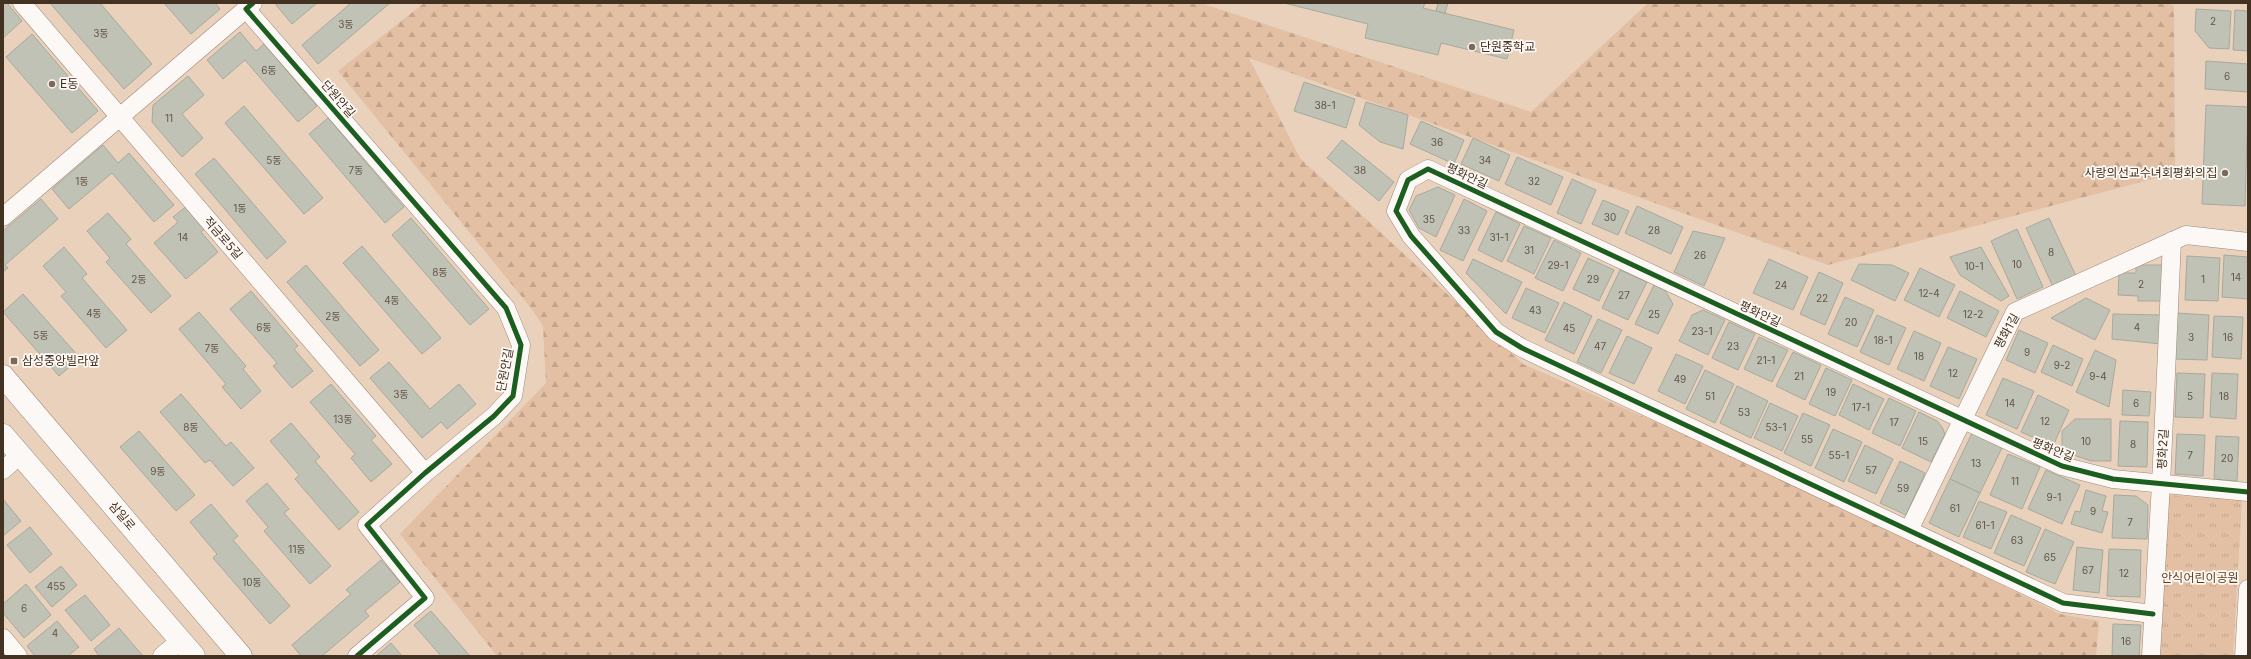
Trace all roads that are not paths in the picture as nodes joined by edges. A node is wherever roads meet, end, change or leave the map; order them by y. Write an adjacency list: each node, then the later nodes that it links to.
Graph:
1 (22, 3): 3 (street, 적금로5길)
2 (250, 6): 3 (street); 12 (street, 단원안길)
3 (119, 118): 4 (street); 12 (street, 적금로5길)
4 (3, 217)
5 (2172, 241): 6 (street, 평화1길); 8 (street, 평화1길); 13 (street, 평화2길)
6 (2248, 242)
7 (3, 376): 22 (main road, 삼일로)
8 (1963, 420): 13 (street, 평화안길); 15 (street, 평화1길); 15 (street, 평화안길)
9 (3, 435): 10 (main road)
10 (20, 455): 11 (street); 19 (main road)
11 (3, 470)
12 (425, 473): 23 (street, 단원안길)
13 (2161, 484): 14 (street, 평화안길); 17 (street, 평화2길)
14 (2248, 492)
15 (1909, 530): 17 (street, 평화안길)
16 (2248, 589): 25 (street)
17 (2153, 614): 24 (street, 평화2길)
18 (3, 638): 20 (street)
19 (188, 648): 21 (street)
20 (18, 656)
21 (162, 656)
22 (241, 656)
23 (357, 656)
24 (2151, 656)
25 (2244, 656)

